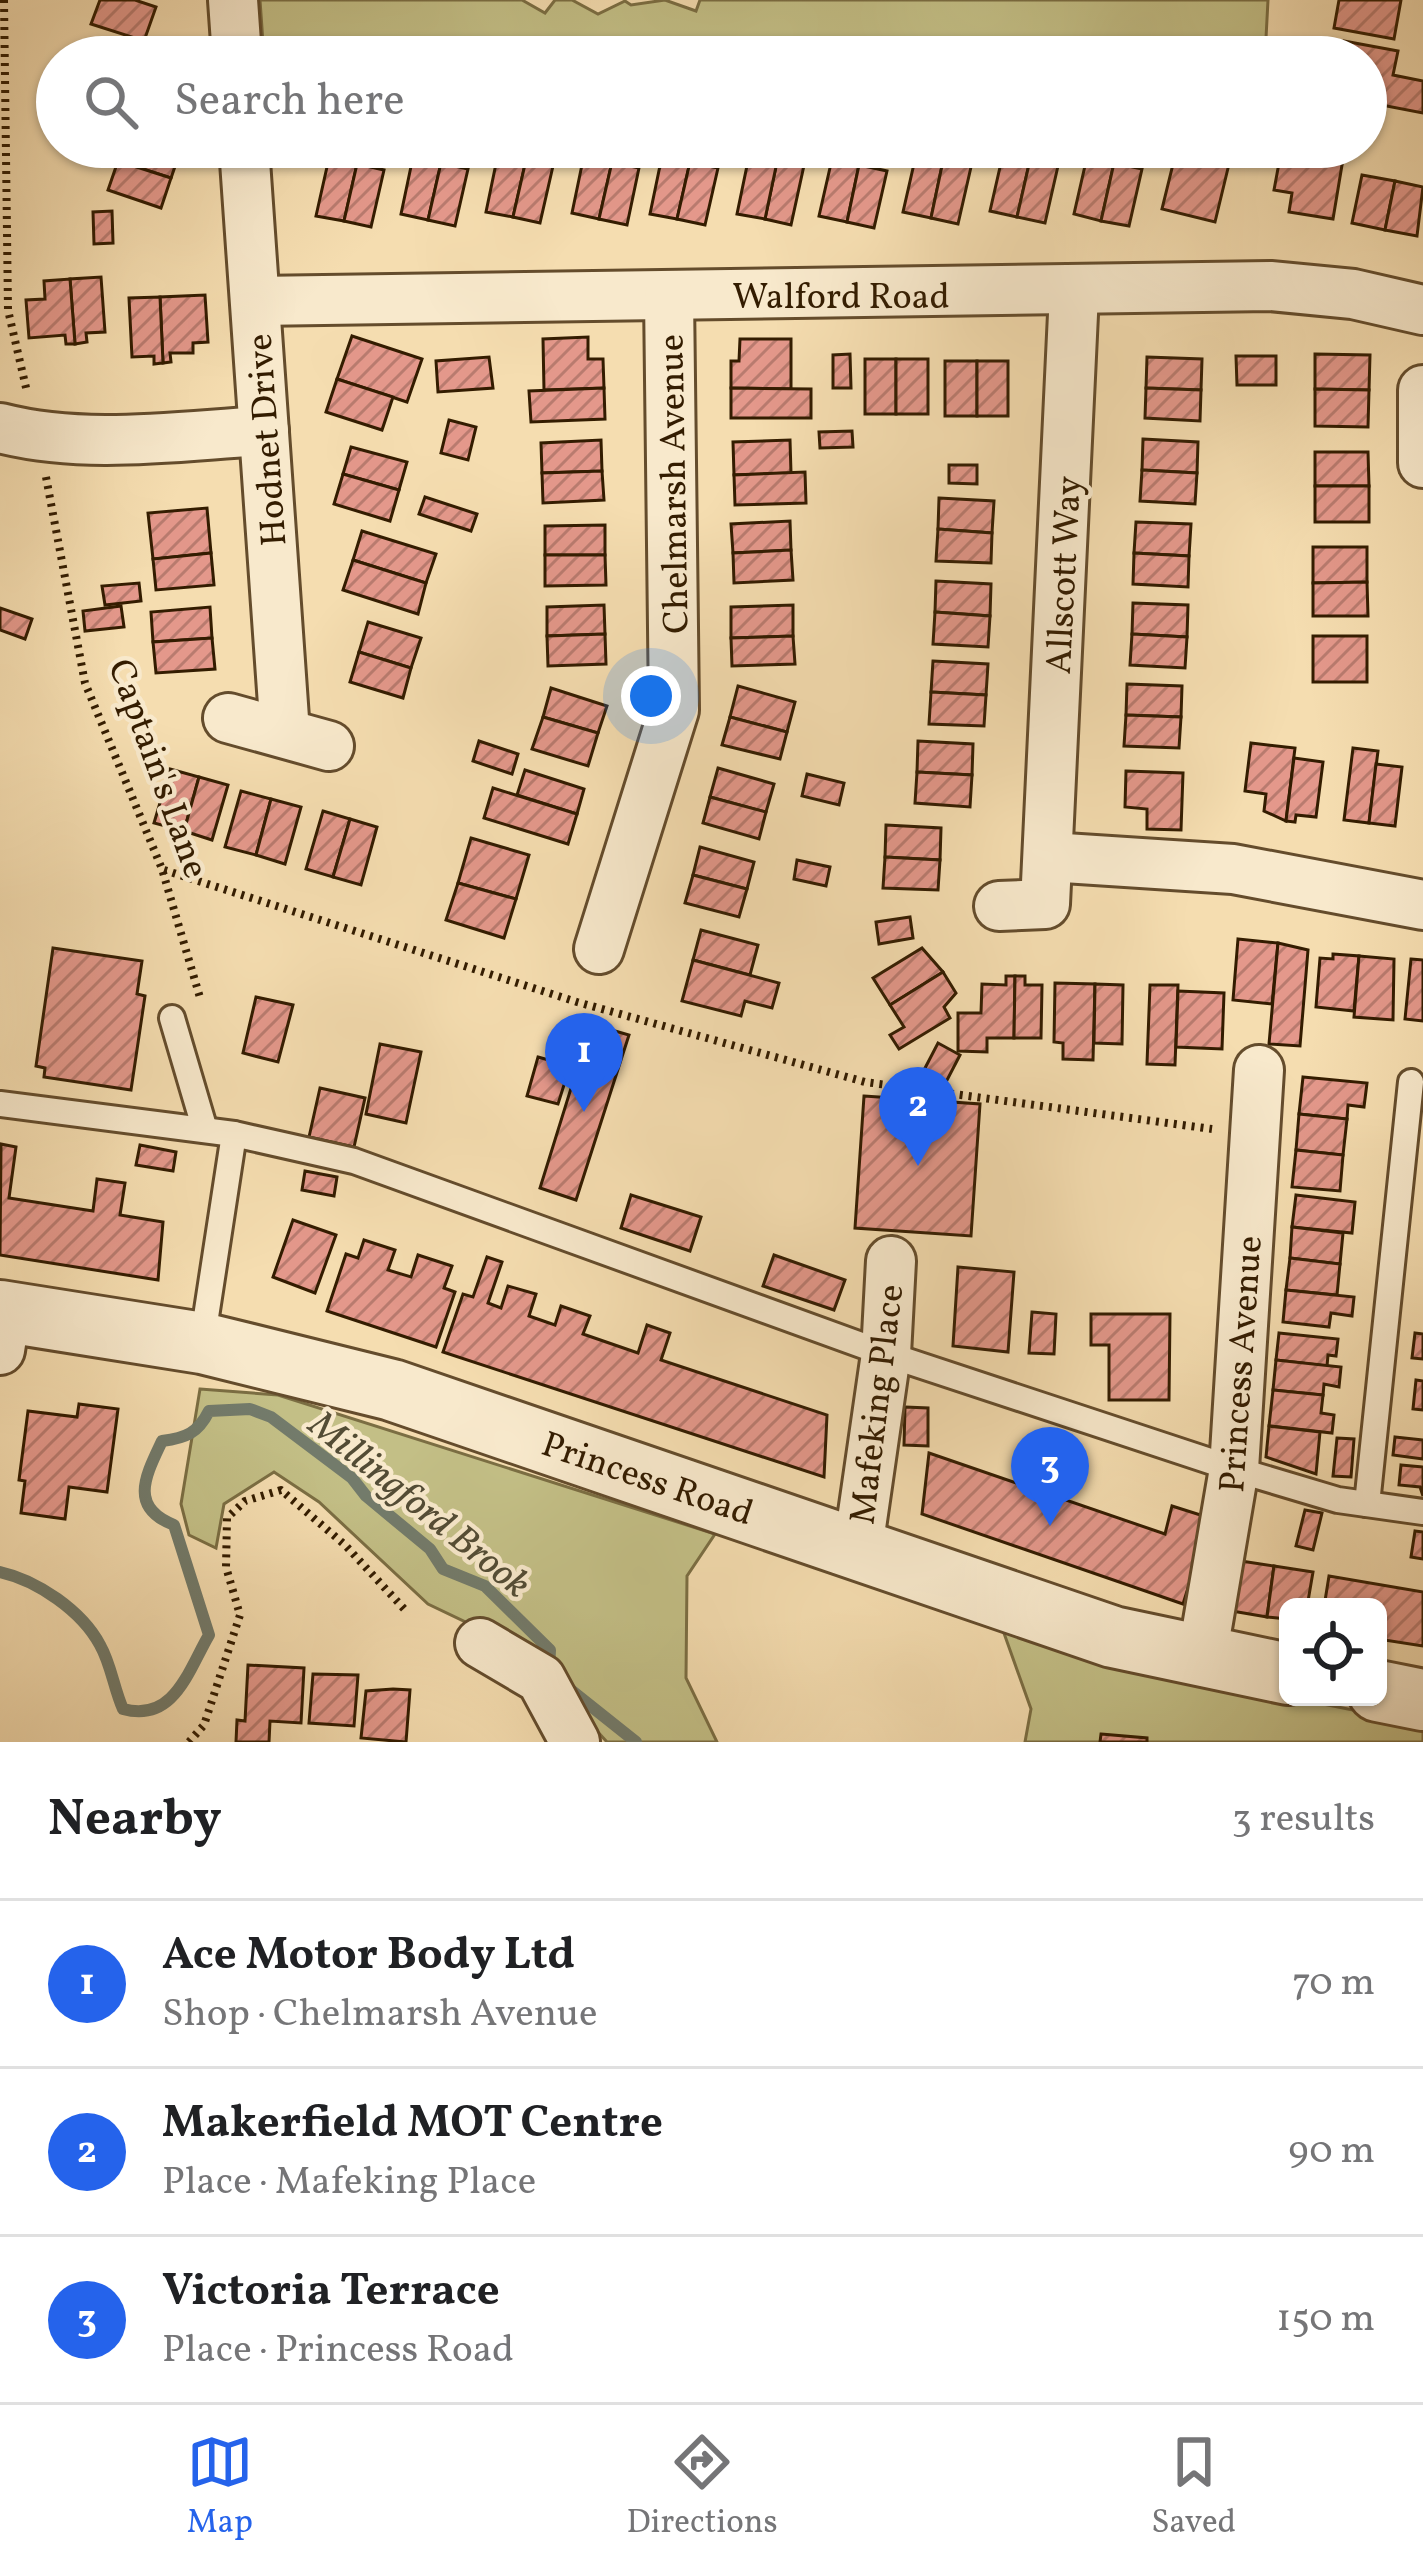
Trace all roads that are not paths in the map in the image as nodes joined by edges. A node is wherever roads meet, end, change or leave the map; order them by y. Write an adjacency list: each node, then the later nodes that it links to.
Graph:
1 (232, 0): 2 (street)
2 (235, 36)
3 (246, 168): 6 (street, Hodnet Drive)
4 (1074, 293): 5 (street, Walford Road); 7 (street, Walford Road); 13 (street, Allscott Way)
5 (669, 296): 6 (street, Walford Road); 16 (street, Chelmarsh Avenue)
6 (256, 301): 9 (street, Hodnet Drive)
7 (1423, 310)
8 (1423, 390): 11 (street)
9 (264, 431): 10 (street); 12 (street, Hodnet Drive)
10 (19, 433)
11 (1423, 464)
12 (228, 718)
13 (1049, 857): 14 (street); 15 (street, Allscott Way)
14 (1423, 904)
15 (999, 906)
16 (599, 949)
17 (172, 1018): 21 (lane)
18 (1259, 1070): 27 (street, Princess Avenue)
19 (1411, 1082): 28 (lane)
20 (0, 1104): 21 (lane)
21 (205, 1130): 22 (lane)
22 (234, 1134): 25 (lane); 26 (lane)
23 (891, 1261): 26 (street, Mafeking Place)
24 (2, 1325): 25 (street, Princess Road)
25 (202, 1342): 30 (street, Princess Road)
26 (886, 1354): 27 (lane); 30 (street, Mafeking Place)
27 (1234, 1469): 28 (lane); 32 (street, Princess Avenue)
28 (1366, 1504): 29 (lane)
29 (1423, 1512)
30 (858, 1548): 32 (street, Princess Road)
31 (480, 1643): 36 (street)
32 (1202, 1657): 33 (street, Princess Road)
33 (1279, 1671)
34 (1387, 1693): 35 (street)
35 (1423, 1700)
36 (575, 1742)

